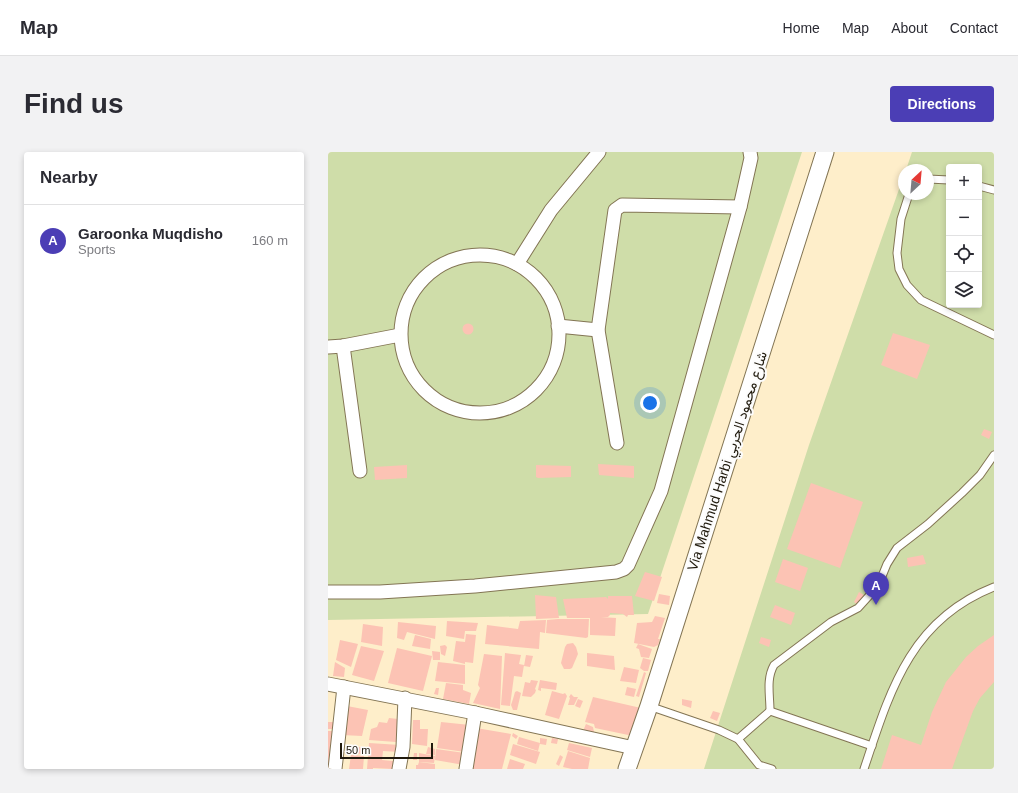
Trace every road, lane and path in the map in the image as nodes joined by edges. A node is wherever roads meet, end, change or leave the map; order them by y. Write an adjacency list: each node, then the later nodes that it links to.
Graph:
1 (599, 152): 10 (street)
2 (750, 152): 9 (street)
3 (825, 152): 25 (street, Via Mahmud Harbi شارع محمود الحربي)
4 (934, 179): 5 (lane)
5 (946, 180)
6 (982, 187): 7 (lane)
7 (994, 190)
8 (907, 200): 14 (lane)
9 (740, 207): 12 (street); 21 (street)
10 (517, 264): 11 (street); 13 (street)
11 (558, 326): 12 (street); 13 (street)
12 (598, 330): 17 (street)
13 (400, 335): 15 (street)
14 (994, 335)
15 (343, 346): 16 (street); 19 (street)
16 (328, 347)
17 (617, 443)
18 (994, 455): 26 (lane)
19 (360, 471)
20 (994, 587): 29 (lane)
21 (328, 592)
22 (328, 684): 23 (street)
23 (344, 687): 24 (street); 31 (street)
24 (405, 698): 27 (street); 32 (street)
25 (649, 706): 28 (lane); 30 (street, Via Mahmud Harbi شارع محمود الحربي)
26 (770, 711): 28 (lane); 29 (lane)
27 (475, 713): 30 (street); 33 (street)
28 (738, 739): 35 (lane)
29 (872, 746): 36 (lane)
30 (634, 748): 34 (street, Via Mahmud Harbi شارع محمود الحربي)
31 (335, 769)
32 (399, 769)
33 (466, 769)
34 (627, 769)
35 (772, 769)
36 (864, 769)

